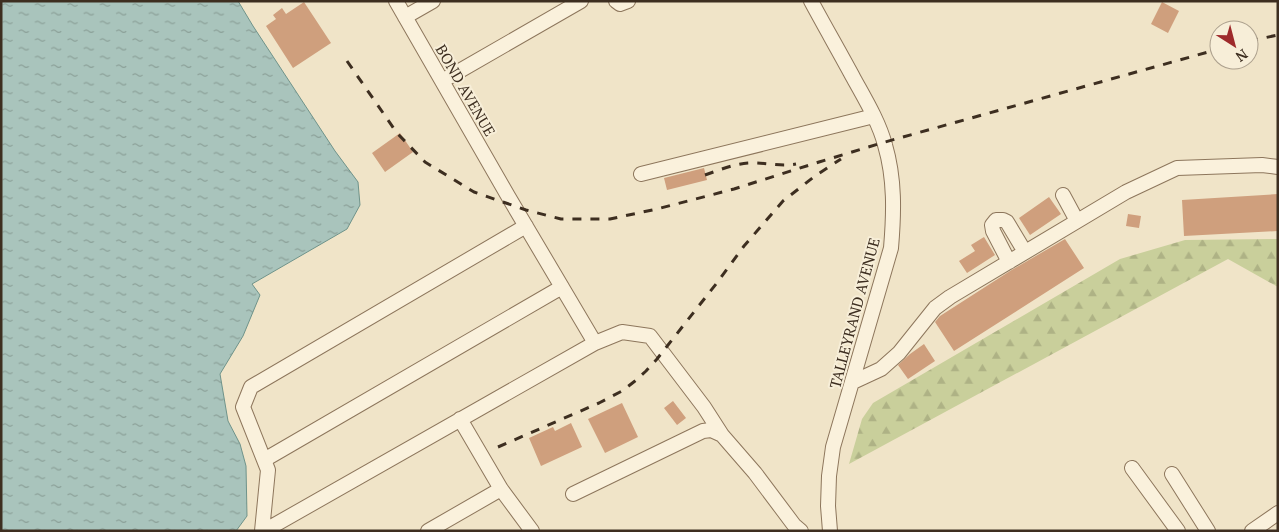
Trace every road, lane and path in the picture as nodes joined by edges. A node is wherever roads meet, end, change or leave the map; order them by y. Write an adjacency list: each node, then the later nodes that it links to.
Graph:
1 (396, 1): 7 (street, BOND AVENUE)
2 (433, 1): 7 (street)
3 (581, 1): 8 (street)
4 (616, 1): 5 (street)
5 (628, 1)
6 (811, 1): 9 (street, TALLEYRAND AVENUE)
7 (405, 17): 8 (street, BOND AVENUE)
8 (442, 81): 14 (street, BOND AVENUE)
9 (874, 116): 11 (street); 19 (street, TALLEYRAND AVENUE)
10 (1278, 167): 13 (street)
11 (641, 174)
12 (1063, 195): 13 (street)
13 (1077, 221): 15 (street)
14 (526, 226): 17 (street, BOND AVENUE); 22 (street)
15 (1024, 252): 16 (street); 16 (street)
16 (1009, 262): 19 (street)
17 (562, 287): 18 (street, BOND AVENUE); 22 (street)
18 (595, 343): 20 (street); 21 (street)
19 (853, 382): 32 (street, TALLEYRAND AVENUE)
20 (460, 420): 25 (street); 28 (street)
21 (722, 435): 26 (street); 31 (street)
22 (264, 460): 28 (street)
23 (1132, 468): 33 (street)
24 (1172, 474): 34 (street)
25 (501, 489): 29 (street); 30 (street)
26 (573, 494)
27 (1278, 513): 35 (street)
28 (263, 531)
29 (428, 531)
30 (532, 531)
31 (801, 531)
32 (830, 531)
33 (1178, 531)
34 (1208, 531)
35 (1252, 531)

